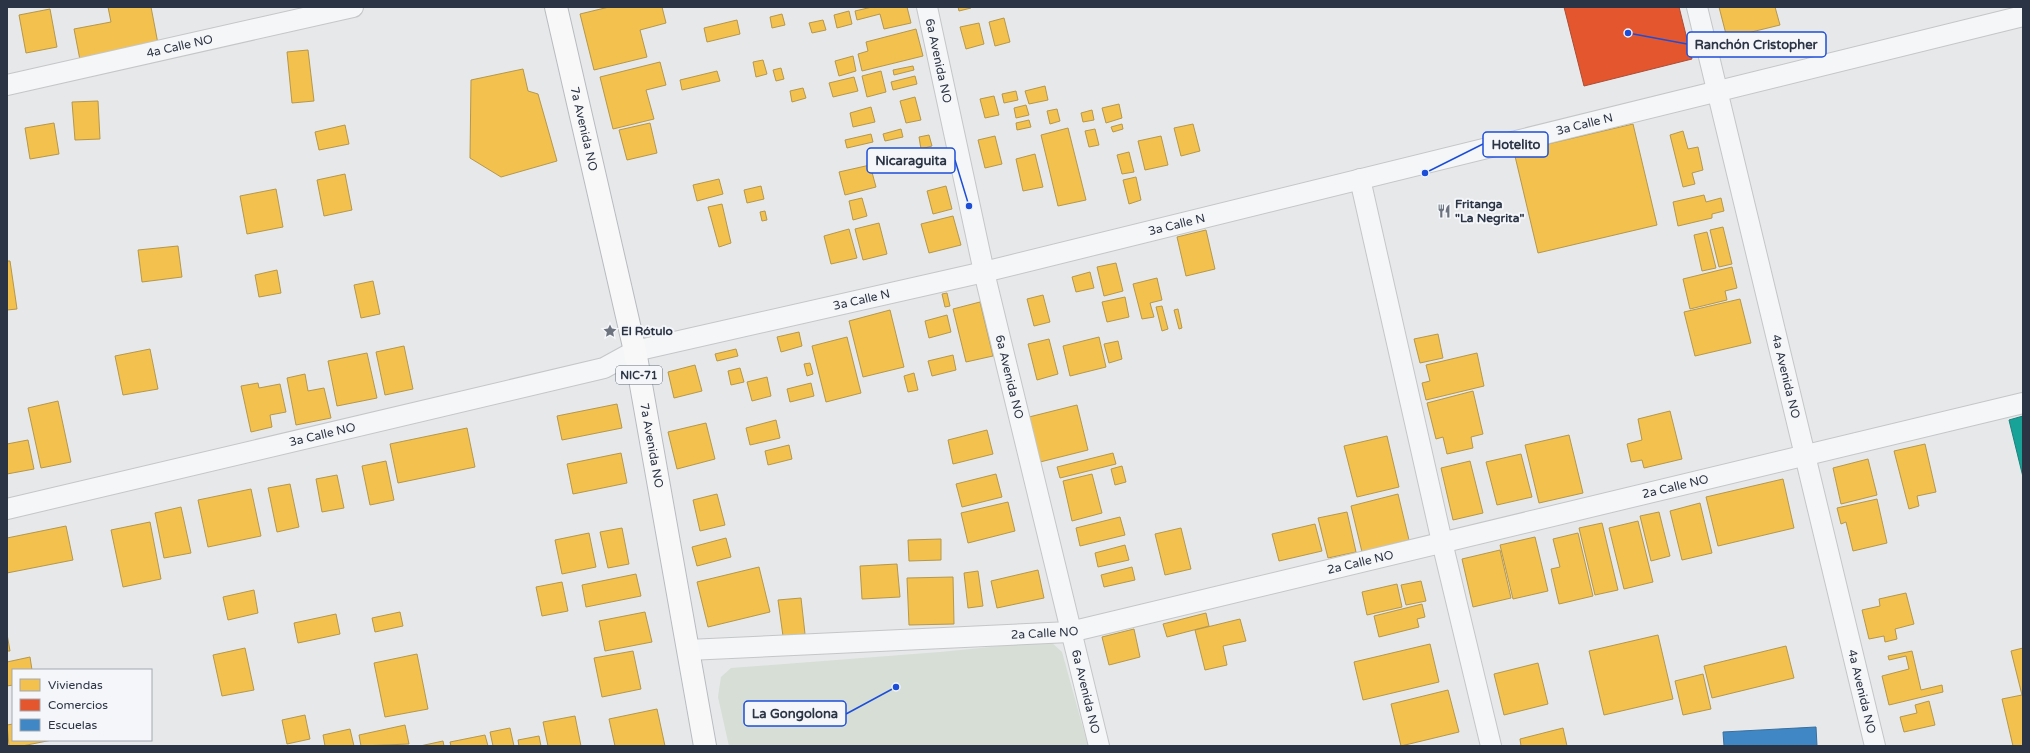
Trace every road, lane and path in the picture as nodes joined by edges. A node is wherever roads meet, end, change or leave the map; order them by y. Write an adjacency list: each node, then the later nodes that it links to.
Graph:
1 (353, 7): 6 (street, 4a Calle NO)
2 (556, 7): 10 (highway, 7a Avenida NO / NIC-71)
3 (927, 7): 9 (street, 6a Avenida NO)
4 (1697, 7): 7 (street, 4a Avenida NO)
5 (2023, 16): 7 (street, 3a Calle N)
6 (7, 85)
7 (1717, 91): 8 (street, 3a Calle N); 12 (street, 4a Avenida NO)
8 (1360, 179): 9 (street, 3a Calle N); 14 (street)
9 (984, 272): 10 (street, 3a Calle N); 15 (street, 6a Avenida NO)
10 (635, 351): 13 (street, 3a Calle NO); 16 (highway, 7a Avenida NO / NIC-71)
11 (2023, 404): 12 (street, 2a Calle NO)
12 (1805, 454): 14 (street, 2a Calle NO); 20 (street, 4a Avenida NO)
13 (7, 509)
14 (1442, 542): 15 (street, 2a Calle NO); 19 (street)
15 (1070, 632): 16 (street, 2a Calle NO); 18 (street, 6a Avenida NO)
16 (688, 650): 17 (highway, 7a Avenida NO / NIC-71)
17 (705, 746)
18 (1099, 746)
19 (1491, 746)
20 (1875, 746)

